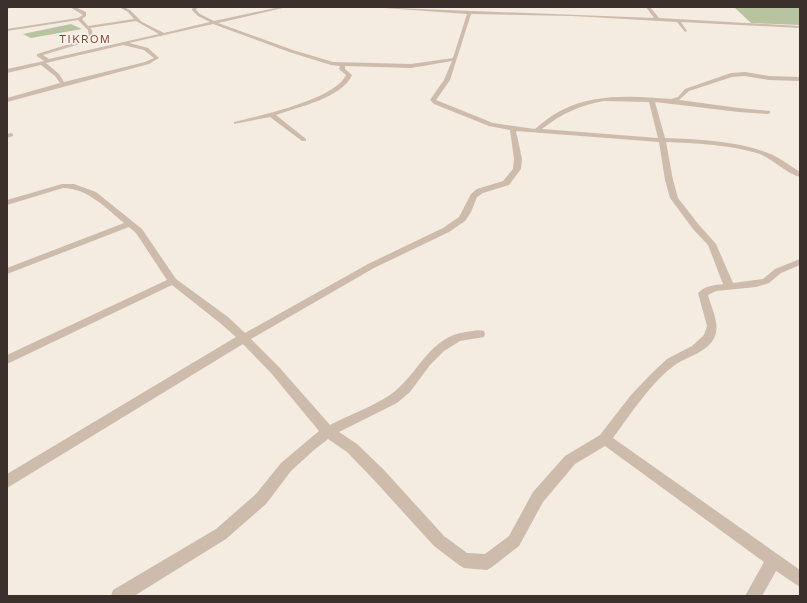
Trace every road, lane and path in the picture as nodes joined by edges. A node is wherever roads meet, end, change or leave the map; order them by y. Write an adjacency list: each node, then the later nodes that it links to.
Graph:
1 (14, 7): 8 (street)
2 (72, 7): 10 (street)
3 (121, 7): 12 (street)
4 (195, 7): 14 (street)
5 (285, 7): 14 (street)
6 (373, 7): 9 (street)
7 (648, 7): 11 (street)
8 (7, 8)
9 (469, 13): 11 (street); 23 (street)
10 (79, 19): 16 (street); 18 (street)
11 (657, 19): 13 (street)
12 (136, 20): 16 (street); 21 (street)
13 (678, 20): 17 (street); 20 (street)
14 (214, 23): 21 (street); 25 (street)
15 (13, 25): 18 (street)
16 (87, 27): 24 (street)
17 (800, 27)
18 (18, 28): 19 (street)
19 (7, 30)
20 (685, 31)
21 (163, 34): 22 (street)
22 (123, 44): 24 (street); 28 (street)
23 (455, 59): 25 (street); 35 (street)
24 (45, 62): 26 (street); 28 (street)
25 (343, 65): 33 (street)
26 (7, 72)
27 (800, 79): 31 (street)
28 (63, 84): 29 (street)
29 (7, 100)
30 (652, 100): 31 (street); 36 (street); 38 (street)
31 (672, 101): 32 (street)
32 (768, 112)
33 (271, 115): 34 (street); 37 (street)
34 (236, 123)
35 (513, 129): 36 (street); 47 (street)
36 (536, 131): 38 (street)
37 (304, 140)
38 (662, 140): 39 (street); 45 (street)
39 (800, 175)
40 (8, 202): 41 (street)
41 (129, 224): 43 (street); 44 (street)
42 (800, 262): 45 (street)
43 (7, 271)
44 (173, 281): 47 (street); 48 (street)
45 (729, 286): 50 (street)
46 (480, 334): 49 (street)
47 (244, 338): 49 (street); 51 (street)
48 (7, 360)
49 (328, 432): 50 (street); 54 (street)
50 (605, 439): 52 (street)
51 (7, 481)
52 (773, 561): 53 (street); 55 (street)
53 (800, 579)
54 (119, 596)
55 (753, 596)

